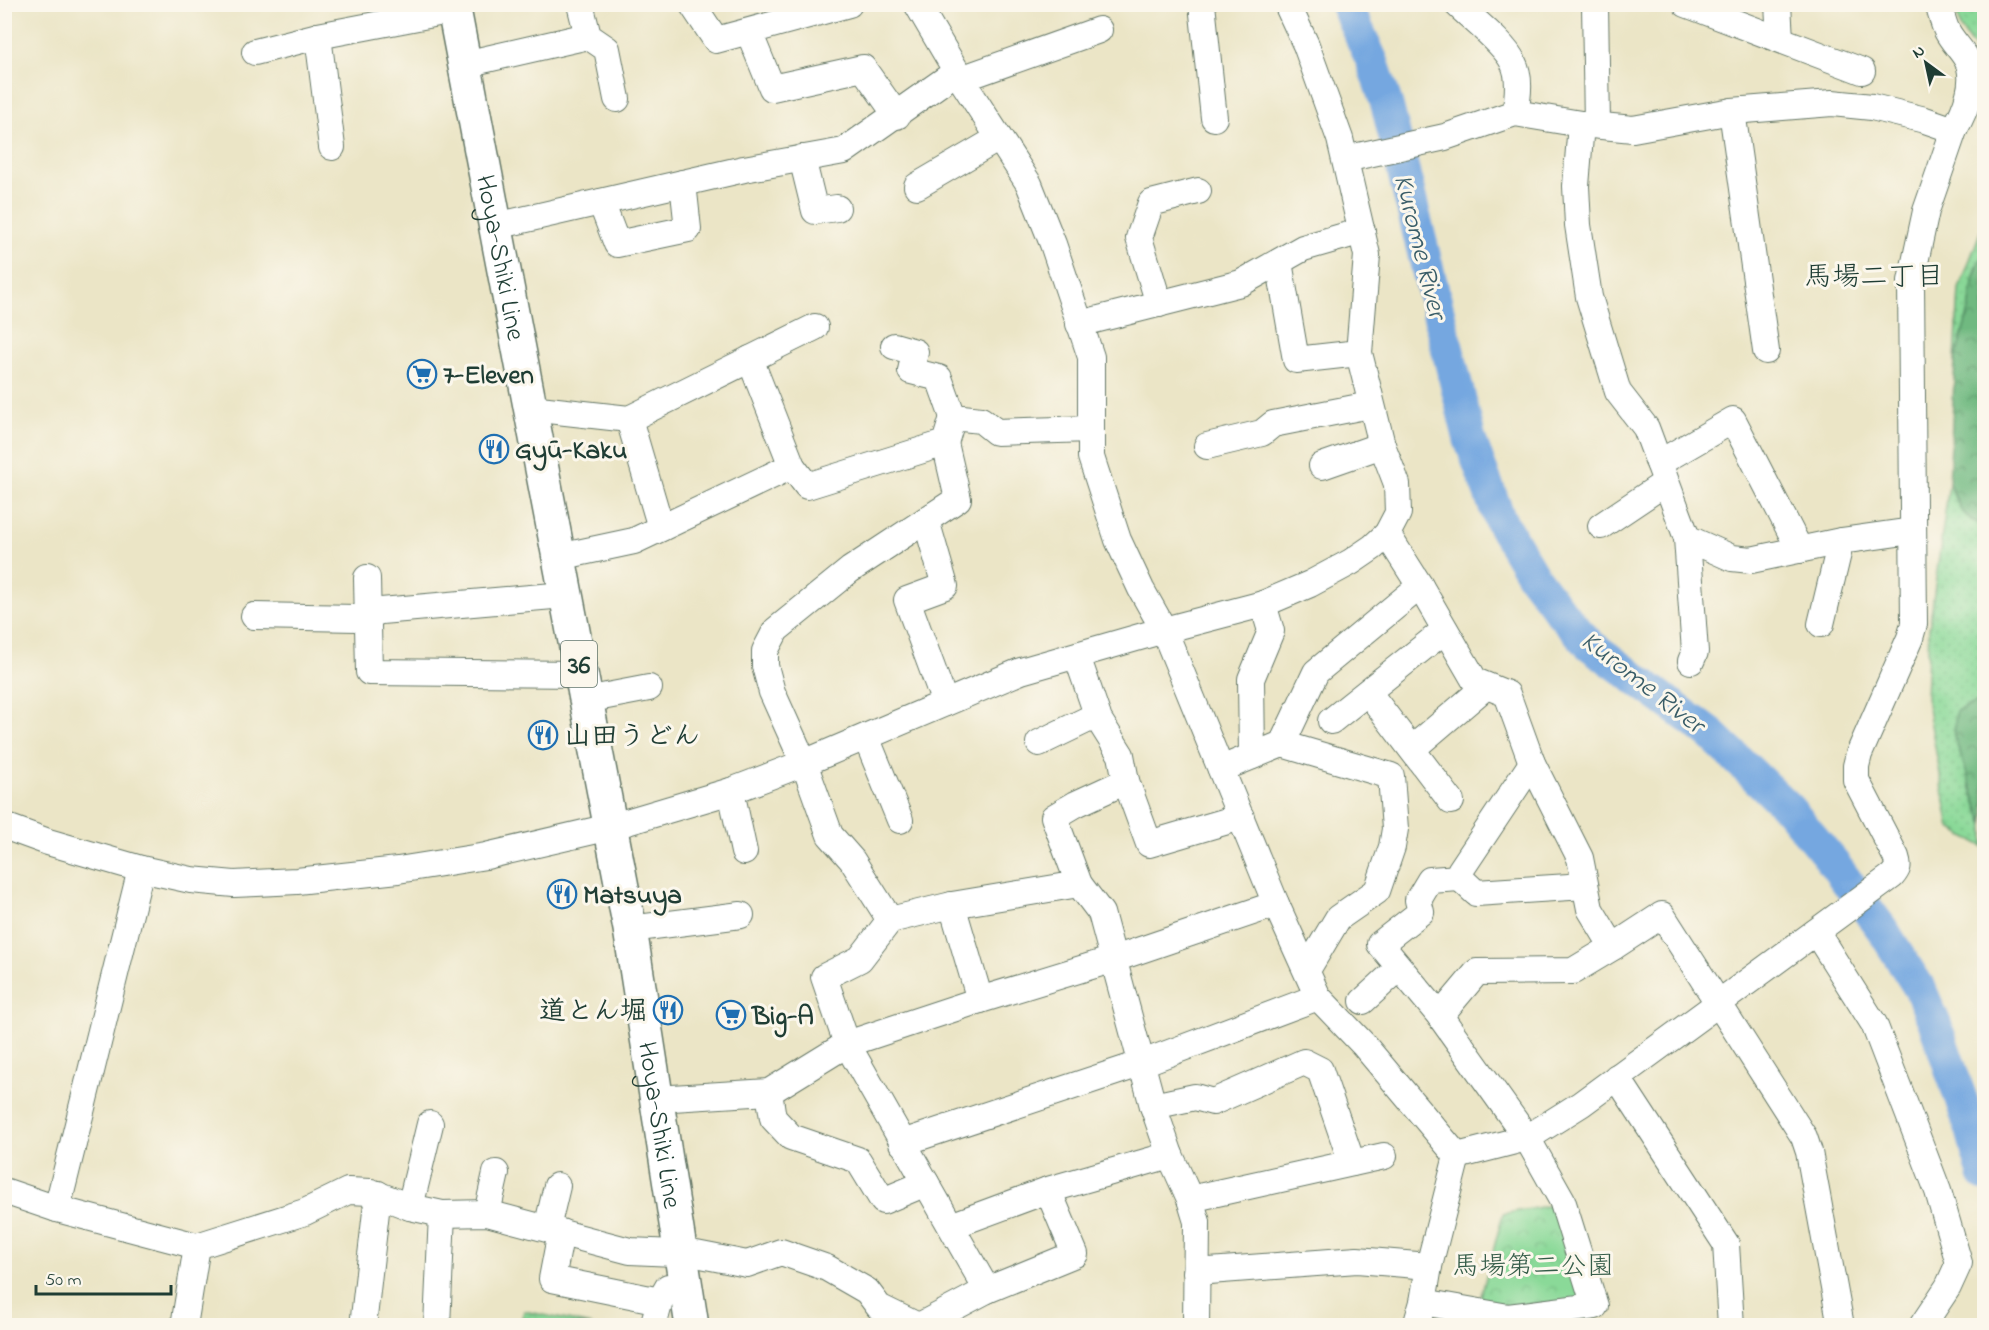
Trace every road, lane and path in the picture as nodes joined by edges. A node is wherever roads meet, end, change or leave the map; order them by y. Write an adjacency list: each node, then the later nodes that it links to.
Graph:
1 (580, 4): 16 (street)
2 (692, 4): 14 (street)
3 (849, 4): 14 (street)
4 (917, 4): 21 (street)
5 (1202, 4): 26 (street)
6 (1287, 4): 32 (street)
7 (1457, 4): 24 (street)
8 (1595, 4): 27 (street)
9 (1686, 4): 17 (street)
10 (1778, 4): 17 (street)
11 (1938, 4): 28 (street)
12 (454, 7): 15 (street); 19 (main road, Hoya-Shiki Line / 36)
13 (1098, 30): 21 (street)
14 (749, 32): 25 (street)
15 (318, 36): 18 (street); 30 (street)
16 (588, 36): 19 (street); 22 (street)
17 (1780, 39): 20 (street)
18 (255, 52)
19 (465, 64): 38 (main road, Hoya-Shiki Line / 36)
20 (1862, 71)
21 (958, 76): 25 (street); 29 (street)
22 (617, 99)
23 (1732, 111): 27 (street); 28 (street); 45 (street)
24 (1515, 113): 27 (street); 32 (street)
25 (897, 116): 31 (street)
26 (1214, 118)
27 (1589, 125): 58 (street)
28 (1954, 130): 62 (street)
29 (999, 138): 34 (street); 42 (street)
30 (332, 147)
31 (802, 158): 33 (street); 37 (street)
32 (1351, 158): 39 (street)
33 (683, 183): 36 (street); 36 (street)
34 (916, 185)
35 (1198, 190): 41 (street)
36 (601, 202): 38 (street)
37 (837, 208)
38 (496, 226): 49 (main road, Hoya-Shiki Line / 36)
39 (1362, 231): 40 (street); 46 (street)
40 (1279, 262): 41 (street); 46 (street)
41 (1159, 304): 42 (street)
42 (1079, 324): 52 (street)
43 (815, 327): 47 (street)
44 (894, 346): 50 (street)
45 (1766, 351)
46 (1359, 353): 48 (street)
47 (750, 359): 51 (street); 56 (street)
48 (1370, 405): 54 (street); 55 (street)
49 (530, 408): 51 (street); 67 (main road, Hoya-Shiki Line / 36)
50 (953, 417): 52 (street); 53 (street)
51 (629, 418): 61 (street)
52 (1091, 429): 75 (street)
53 (945, 443): 56 (street); 59 (street)
54 (1382, 445): 57 (street); 63 (street)
55 (1207, 446)
56 (792, 466): 61 (street)
57 (1322, 466)
58 (1662, 473): 60 (street); 64 (street); 66 (street)
59 (926, 519): 83 (street); 91 (street)
60 (1601, 526)
61 (661, 528): 67 (street)
62 (1912, 531): 65 (street); 111 (street)
63 (1387, 534): 69 (street); 71 (street)
64 (1687, 538): 66 (street); 78 (street)
65 (1841, 541): 66 (street); 74 (street)
66 (1800, 550)
67 (559, 557): 70 (main road, Hoya-Shiki Line / 36)
68 (367, 578): 72 (street)
69 (1420, 586): 76 (street); 88 (street)
70 (565, 595): 72 (street); 80 (main road, Hoya-Shiki Line / 36)
71 (1263, 604): 75 (street); 90 (street)
72 (368, 615): 73 (street); 80 (street)
73 (254, 616)
74 (1821, 624)
75 (1164, 630): 77 (street); 93 (street)
76 (1445, 630): 79 (street); 82 (street)
77 (1077, 656): 83 (street); 84 (street)
78 (1691, 661)
79 (1486, 686): 89 (street); 92 (street)
80 (584, 687): 81 (street); 100 (main road, Hoya-Shiki Line / 36)
81 (649, 688)
82 (1368, 692): 85 (street); 89 (street)
83 (945, 703): 86 (street)
84 (1097, 715): 87 (street); 94 (street)
85 (1331, 721)
86 (866, 736): 91 (street); 98 (street)
87 (1040, 743)
88 (1281, 744): 90 (street); 115 (street)
89 (1412, 749): 96 (street)
90 (1252, 756): 93 (street)
91 (804, 763): 95 (street); 109 (street)
92 (1532, 763): 103 (street); 105 (street)
93 (1221, 769): 97 (street)
94 (1126, 781): 97 (street); 104 (street)
95 (731, 791): 100 (street); 101 (street)
96 (1451, 801)
97 (1241, 817): 106 (street)
98 (900, 820)
99 (4, 826): 102 (street)
100 (610, 827): 102 (street); 110 (main road, Hoya-Shiki Line / 36)
101 (744, 852)
102 (141, 869): 142 (street)
103 (1460, 878): 105 (street); 114 (street)
104 (1079, 884): 107 (street); 113 (street)
105 (1585, 885): 112 (street)
106 (1276, 904): 113 (street); 115 (street)
107 (952, 905): 109 (street); 117 (street)
108 (741, 915): 110 (street)
109 (890, 920): 121 (street)
110 (630, 929): 125 (main road, Hoya-Shiki Line / 36)
111 (1819, 930): 119 (street); 164 (street)
112 (1613, 947): 119 (street); 120 (street)
113 (1114, 959): 117 (street); 122 (street)
114 (1400, 968): 118 (street); 120 (street)
115 (1307, 970): 116 (street)
116 (1318, 997): 122 (street); 132 (street)
117 (981, 1000): 121 (street)
118 (1363, 1001)
119 (1718, 1004): 123 (street); 163 (street)
120 (1440, 1016): 128 (street)
121 (847, 1044): 124 (street); 129 (street)
122 (1140, 1064): 126 (street); 129 (street)
123 (1617, 1077): 128 (street); 162 (street)
124 (769, 1092): 125 (street); 135 (street)
125 (656, 1099): 148 (main road, Hoya-Shiki Line / 36)
126 (1153, 1106): 130 (street); 133 (street)
127 (430, 1124): 141 (street)
128 (1527, 1138): 132 (street); 154 (street)
129 (902, 1143): 135 (street)
130 (1170, 1155): 137 (street); 140 (street)
131 (1384, 1156): 133 (street)
132 (1457, 1156): 149 (street)
133 (1352, 1163): 140 (street)
134 (496, 1173): 143 (street)
135 (926, 1183): 145 (street)
136 (556, 1186): 146 (street)
137 (1048, 1190): 145 (street); 151 (street)
138 (4, 1191): 142 (street)
139 (378, 1194): 141 (street); 147 (street); 156 (street)
140 (1190, 1199): 150 (street)
141 (410, 1207): 144 (street)
142 (57, 1209): 147 (street)
143 (487, 1213): 144 (street); 146 (street)
144 (442, 1214): 157 (street)
145 (951, 1226): 151 (street)
146 (554, 1230): 148 (street); 152 (street)
147 (197, 1246): 155 (street)
148 (682, 1264): 152 (street); 159 (main road, Hoya-Shiki Line / 36); 160 (street)
149 (1429, 1266): 150 (street); 153 (street)
150 (1196, 1272): 161 (street)
151 (987, 1290): 160 (street)
152 (660, 1301): 158 (street)
153 (1419, 1314): 154 (street)
154 (1600, 1316)
155 (184, 1326)
156 (363, 1326)
157 (437, 1326)
158 (653, 1326)
159 (692, 1326)
160 (919, 1326)
161 (1196, 1326)
162 (1731, 1326)
163 (1841, 1326)
164 (1922, 1326)

